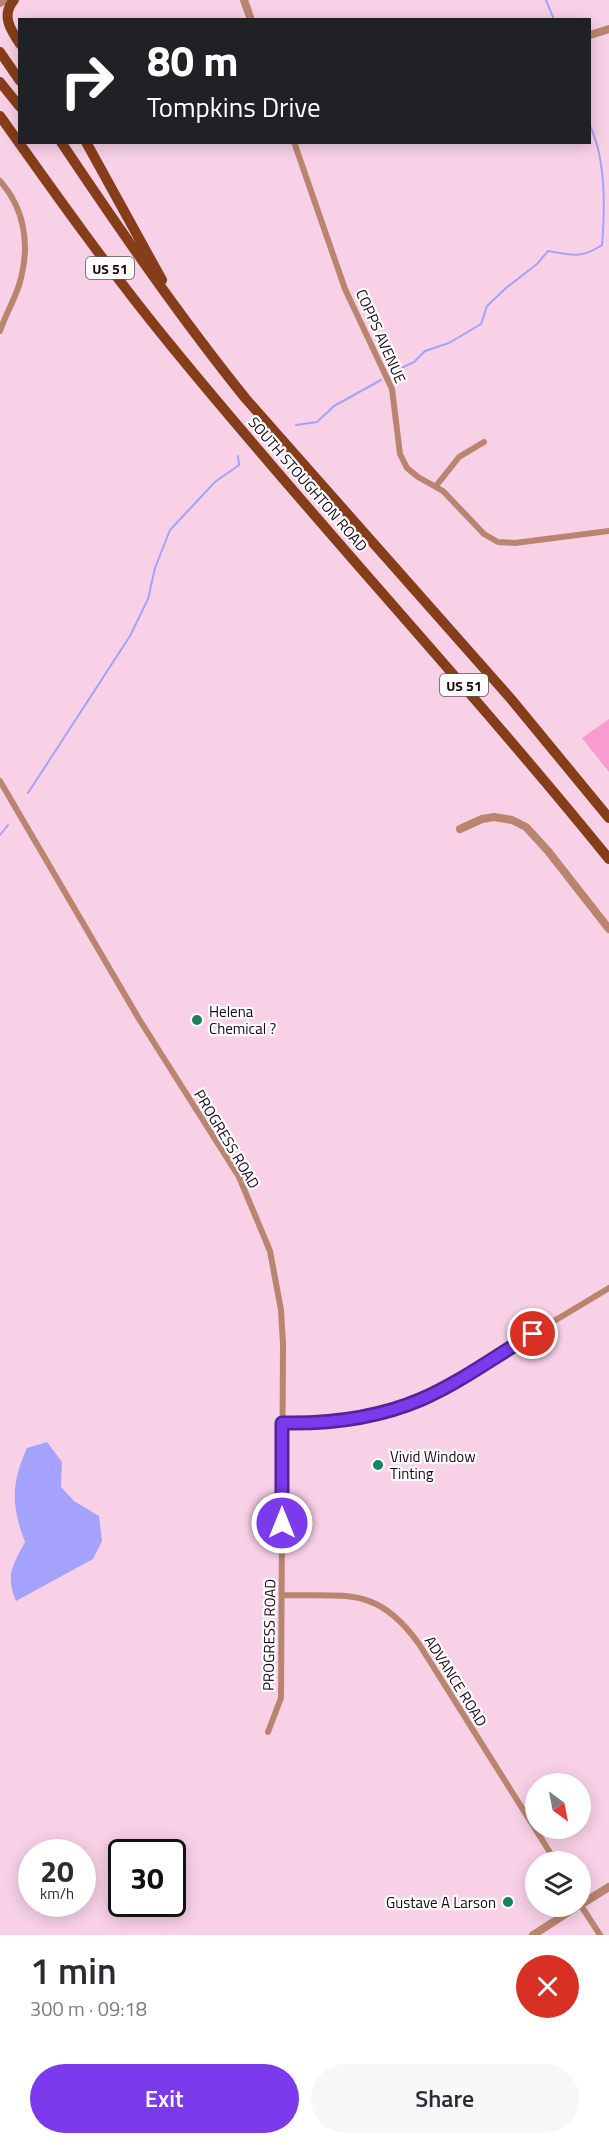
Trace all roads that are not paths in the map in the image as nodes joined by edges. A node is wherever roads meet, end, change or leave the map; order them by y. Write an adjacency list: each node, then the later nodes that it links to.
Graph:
1 (5, 0): 4 (street)
2 (14, 0): 8 (main road)
3 (244, 0): 5 (street)
4 (0, 3)
5 (250, 18)
6 (609, 29): 7 (street)
7 (591, 36)
8 (18, 40)
9 (0, 52): 10 (main road)
10 (18, 78)
11 (0, 82): 12 (main road)
12 (18, 104)
13 (0, 116): 14 (main road, SOUTH STOUGHTON ROAD / US 51)
14 (18, 142)
15 (20, 144): 30 (main road, SOUTH STOUGHTON ROAD / US 51)
16 (54, 144): 20 (main road)
17 (62, 144): 20 (main road, SOUTH STOUGHTON ROAD / US 51)
18 (87, 144): 22 (main road)
19 (295, 144): 25 (street, COPPS AVENUE)
20 (72, 158): 22 (main road, SOUTH STOUGHTON ROAD / US 51)
21 (0, 181): 23 (street)
22 (170, 300): 28 (main road, SOUTH STOUGHTON ROAD / US 51)
23 (0, 331)
24 (484, 442): 25 (street)
25 (436, 486): 26 (street, COPPS AVENUE)
26 (609, 531)
27 (0, 781): 33 (street, PROGRESS ROAD)
28 (609, 818)
29 (460, 828): 31 (street)
30 (609, 859)
31 (609, 929)
32 (609, 1288): 33 (street)
33 (282, 1423): 34 (street, PROGRESS ROAD)
34 (282, 1595): 35 (street, PROGRESS ROAD); 36 (street, ADVANCE ROAD)
35 (268, 1732)
36 (549, 1851)
37 (609, 1887): 38 (street)
38 (591, 1898)
39 (561, 1917): 41 (street)
40 (588, 1917): 42 (street)
41 (533, 1935)
42 (600, 1935)

